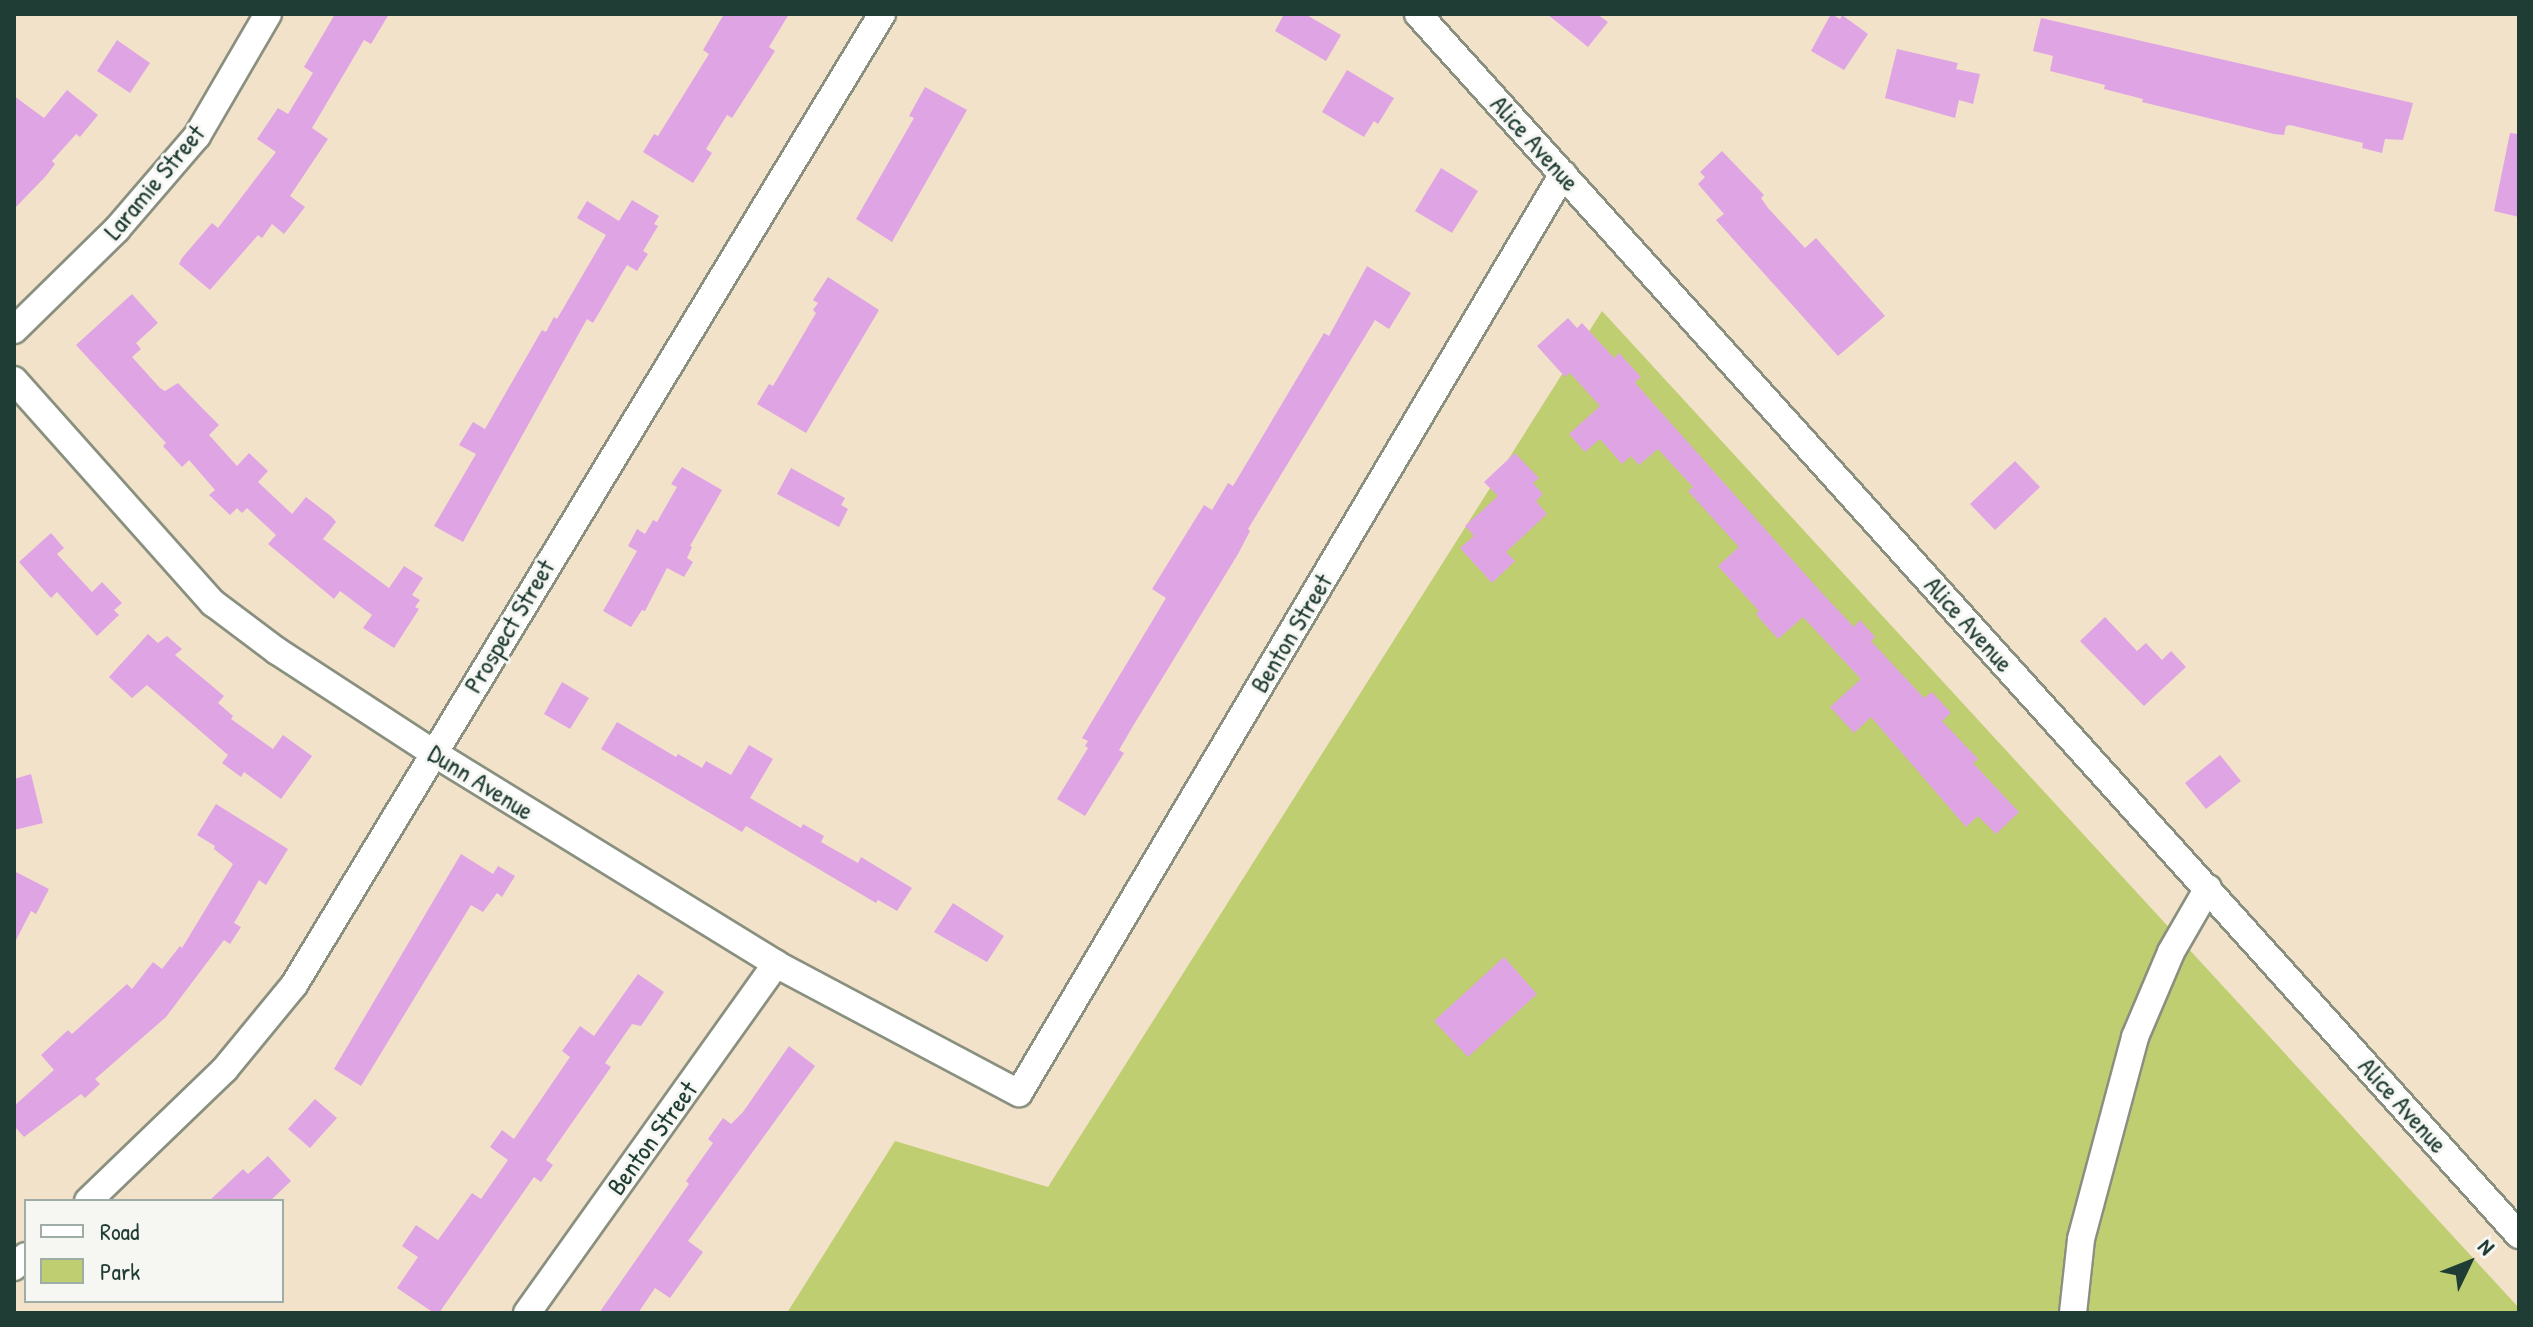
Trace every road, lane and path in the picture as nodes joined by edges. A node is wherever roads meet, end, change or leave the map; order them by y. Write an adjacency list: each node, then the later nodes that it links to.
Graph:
1 (268, 14): 5 (street, Laramie Street)
2 (882, 14): 7 (street, Prospect Street)
3 (1418, 14): 4 (street, Alice Avenue)
4 (1563, 174): 8 (street, Alice Avenue); 10 (street, Benton Street)
5 (14, 330)
6 (14, 380): 7 (street, Dunn Avenue)
7 (432, 752): 9 (street, Dunn Avenue); 11 (street, Prospect Street)
8 (2208, 888): 12 (street, Alice Avenue); 14 (street)
9 (776, 964): 10 (street, Dunn Avenue); 13 (street, Benton Street)
10 (1019, 1093)
11 (90, 1199)
12 (2519, 1235)
13 (527, 1313)
14 (2073, 1313)

